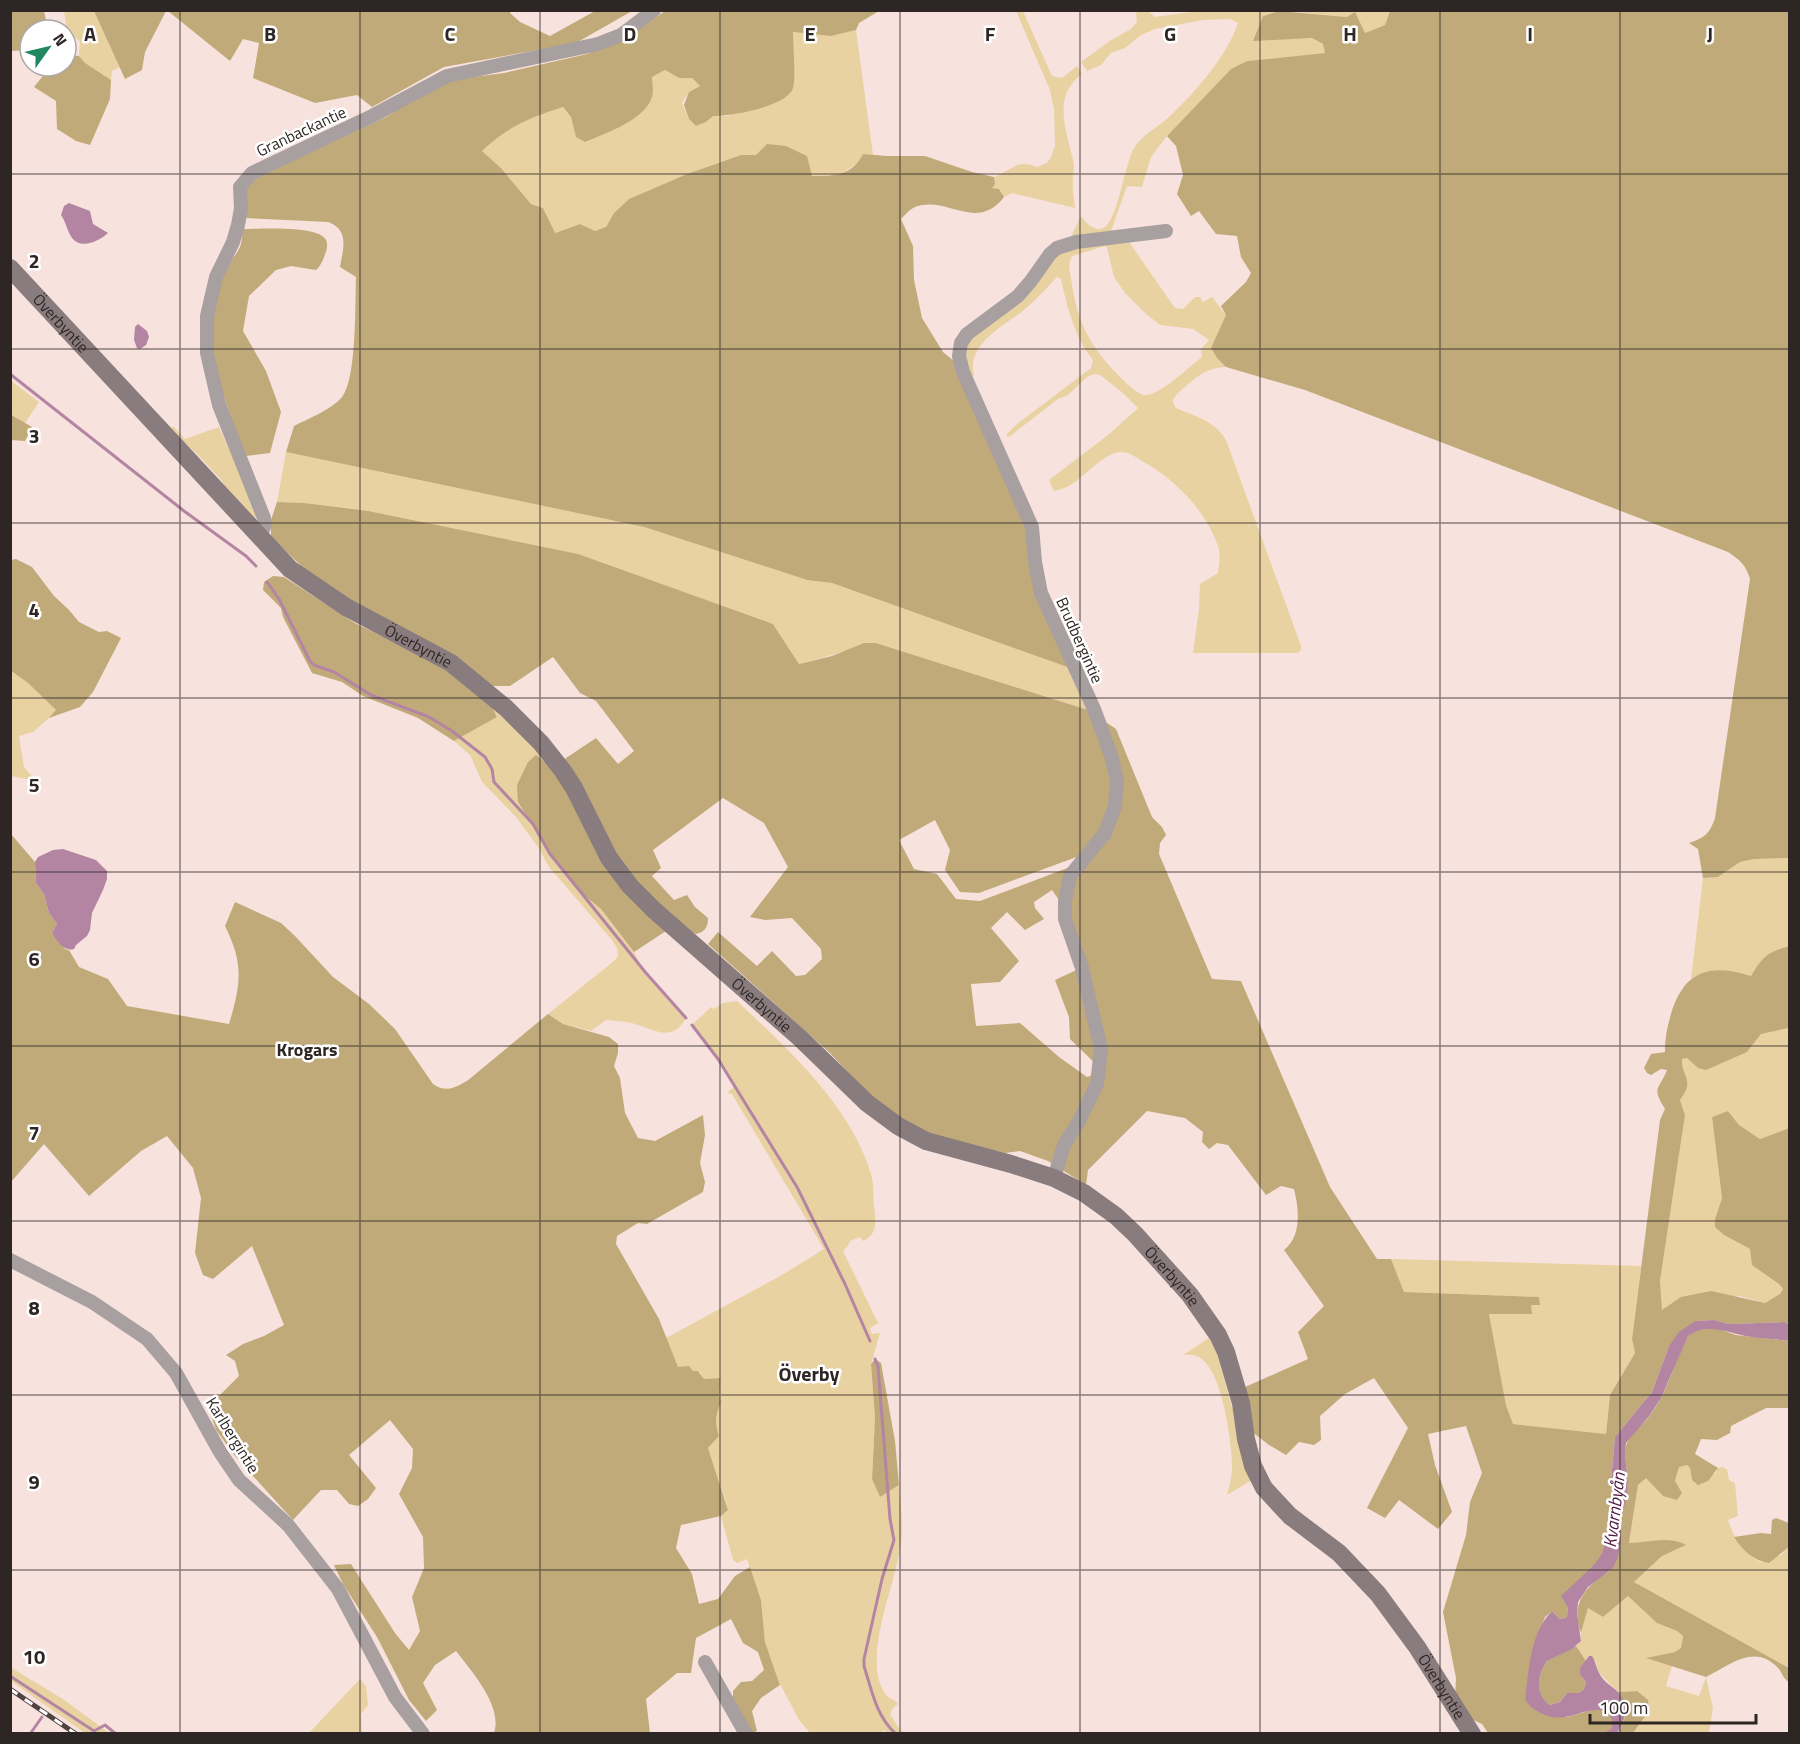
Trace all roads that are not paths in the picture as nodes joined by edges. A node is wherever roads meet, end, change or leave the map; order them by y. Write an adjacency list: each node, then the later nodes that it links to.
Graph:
1 (654, 10): 4 (street, Granbackantie)
2 (1166, 231): 5 (street, Brudbergintie)
3 (10, 268): 4 (street, Överbyntie)
4 (258, 536): 5 (street, Överbyntie)
5 (1054, 1178): 10 (street, Överbyntie)
6 (10, 1260): 8 (street, Karlbergintie)
7 (705, 1662): 9 (street)
8 (423, 1734)
9 (746, 1734)
10 (1472, 1734)

